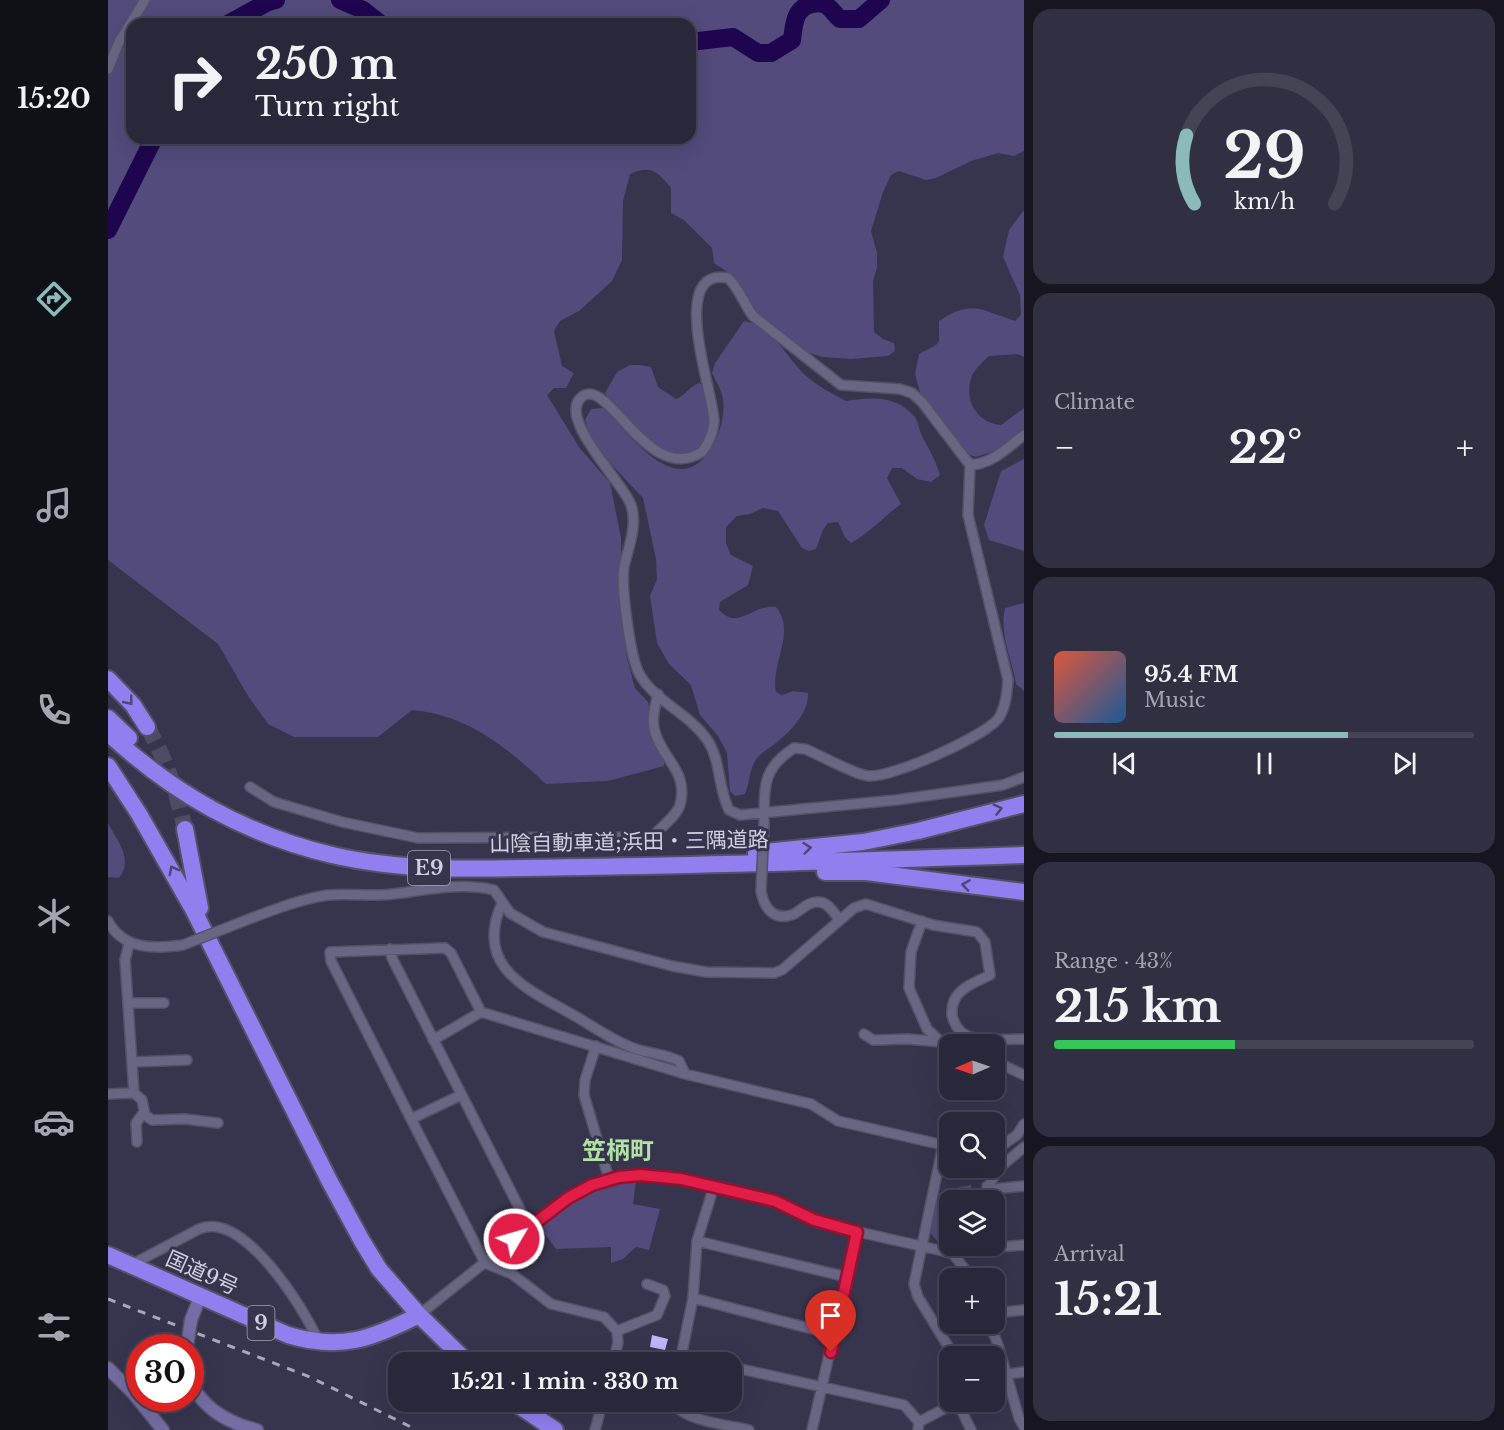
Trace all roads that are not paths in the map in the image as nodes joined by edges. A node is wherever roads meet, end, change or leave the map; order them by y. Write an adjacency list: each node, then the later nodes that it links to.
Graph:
1 (145, 0): 2 (street)
2 (138, 4): 3 (street)
3 (131, 18)
4 (126, 28): 5 (street)
5 (108, 69)
6 (1024, 435): 7 (street)
7 (970, 465): 9 (street); 18 (street)
8 (108, 679): 11 (highway, one-way to 11)
9 (658, 694): 16 (street); 18 (street)
10 (108, 718): 13 (highway, E9)
11 (147, 726)
12 (108, 733): 13 (highway, E9)
13 (143, 758): 22 (highway, 山陰自動車道;浜田・三隅道路 / E9)
14 (108, 766): 30 (highway, one-way to 14)
15 (1024, 777): 18 (street)
16 (250, 787)
17 (1024, 804): 22 (highway, one-way to 17)
18 (765, 812): 25 (street, bridge)
19 (185, 829): 30 (highway)
20 (1024, 855): 21 (highway, 山陰自動車道;浜田・三隅道路 / E9)
21 (756, 863): 22 (highway, 山陰自動車道;浜田・三隅道路 / E9); 23 (highway, one-way to 21)
22 (624, 866)
23 (1024, 892)
24 (502, 903): 25 (street); 28 (street, bridge); 43 (street)
25 (839, 919): 27 (street)
26 (108, 921): 28 (street)
27 (922, 921): 35 (street); 36 (street)
28 (129, 944): 32 (street)
29 (390, 949): 33 (street); 37 (street); 49 (street)
30 (217, 960): 80 (highway)
31 (164, 1002): 32 (street)
32 (128, 1003): 41 (street)
33 (481, 1012): 37 (street); 39 (street)
34 (864, 1034): 38 (street)
35 (939, 1038)
36 (1024, 1039)
37 (433, 1040): 47 (street)
38 (939, 1042)
39 (596, 1046): 43 (street); 57 (street)
40 (187, 1059): 41 (street)
41 (132, 1062): 45 (street)
42 (1005, 1066): 44 (street)
43 (685, 1074): 54 (street)
44 (1024, 1075)
45 (134, 1093): 46 (street); 48 (street)
46 (108, 1094)
47 (461, 1095): 49 (street); 62 (street)
48 (144, 1112): 50 (street); 52 (street)
49 (411, 1119): 71 (street)
50 (218, 1123)
51 (1024, 1124): 53 (street)
52 (137, 1142)
53 (1005, 1143)
54 (939, 1144)
55 (1024, 1147): 59 (street)
56 (939, 1174): 66 (street)
57 (609, 1179): 58 (street); 62 (street)
58 (714, 1186): 63 (street); 64 (street)
59 (987, 1186): 60 (street); 61 (street)
60 (1024, 1186)
61 (985, 1190)
62 (529, 1227): 71 (street)
63 (857, 1232): 66 (street); 74 (street)
64 (697, 1242): 74 (street); 77 (street)
65 (1024, 1245): 67 (street)
66 (921, 1246): 68 (street); 86 (street)
67 (1005, 1246)
68 (939, 1250)
69 (108, 1255): 72 (highway, 国道9号 / 9)
70 (955, 1256): 73 (street)
71 (485, 1263): 80 (street); 81 (street)
72 (131, 1265): 76 (highway, 国道9号 / 9); 85 (street)
73 (964, 1268)
74 (847, 1277): 84 (street)
75 (647, 1284): 81 (street)
76 (201, 1297): 80 (highway, 国道9号 / 9); 82 (street, bridge)
77 (693, 1298): 84 (street); 89 (street)
78 (1024, 1310): 79 (street)
79 (1005, 1312)
80 (418, 1315): 87 (highway)
81 (617, 1331): 88 (street)
82 (189, 1334)
83 (993, 1334): 93 (street)
84 (835, 1335): 94 (street)
85 (316, 1336)
86 (948, 1346)
87 (457, 1352)
88 (616, 1352)
89 (682, 1352)
90 (108, 1368): 103 (street)
91 (742, 1369): 94 (street)
92 (1024, 1372): 93 (street)
93 (1006, 1374): 102 (street)
94 (822, 1386): 101 (street); 108 (street)
95 (204, 1402): 104 (street)
96 (528, 1412): 105 (highway)
97 (600, 1412): 106 (street)
98 (681, 1412): 107 (street)
99 (940, 1412): 101 (street)
100 (962, 1412): 109 (street)
101 (918, 1426)
102 (1024, 1427)
103 (163, 1430)
104 (257, 1430)
105 (555, 1430)
106 (595, 1430)
107 (749, 1430)
108 (812, 1430)
109 (971, 1430)

